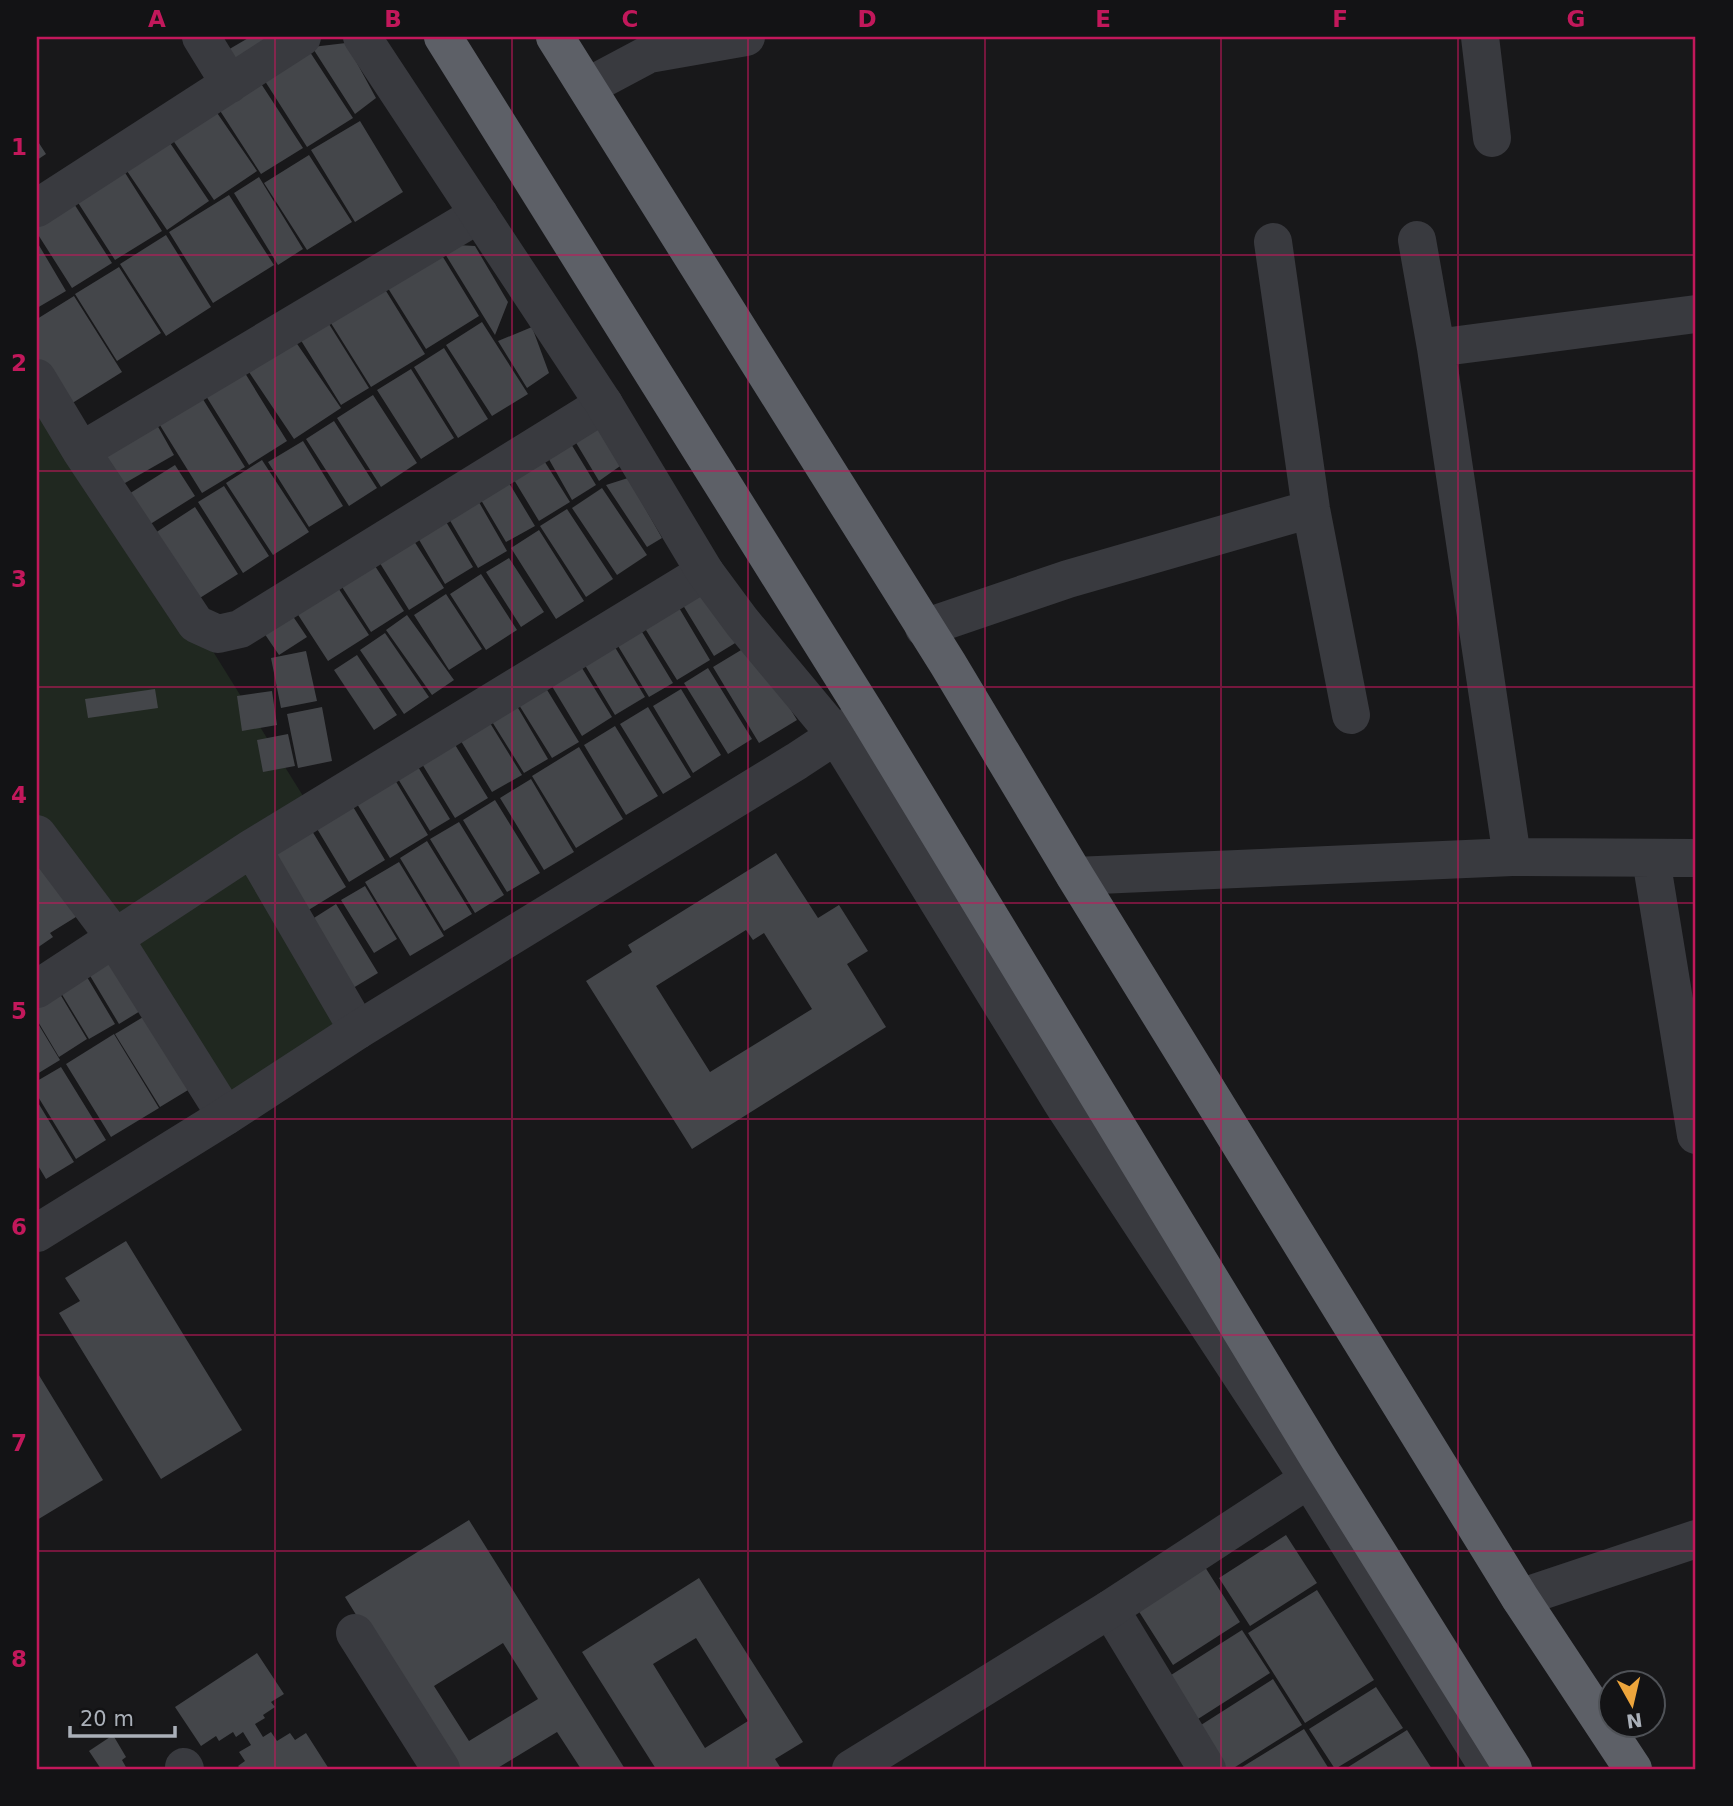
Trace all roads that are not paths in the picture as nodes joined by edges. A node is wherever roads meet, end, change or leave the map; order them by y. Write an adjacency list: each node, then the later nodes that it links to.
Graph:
1 (201, 37): 8 (street)
2 (302, 37): 8 (street)
3 (362, 37): 12 (street)
4 (443, 37): 24 (highway)
5 (555, 37): 9 (highway)
6 (746, 37): 9 (street)
7 (1480, 37): 10 (street)
8 (230, 84): 11 (street)
9 (587, 87): 22 (highway)
10 (1492, 138)
11 (37, 208)
12 (478, 214): 18 (street); 19 (street)
13 (1417, 240): 16 (street)
14 (1273, 242): 20 (street)
15 (1696, 317): 16 (street)
16 (1436, 348): 27 (street)
17 (37, 378): 19 (street)
18 (604, 404): 19 (street); 21 (street)
19 (80, 451)
20 (1311, 509): 22 (street); 23 (street)
21 (705, 572): 24 (street); 26 (street)
22 (924, 628): 30 (highway)
23 (1351, 715)
24 (852, 725): 33 (street); 37 (street); 46 (highway)
25 (37, 834): 31 (street)
26 (252, 848): 31 (street); 33 (street)
27 (1512, 857): 29 (street); 30 (street)
28 (1696, 858): 29 (street)
29 (1651, 859): 35 (street)
30 (1075, 876): 39 (highway)
31 (114, 940): 32 (street); 34 (street)
32 (37, 989)
33 (358, 1030): 34 (street)
34 (226, 1116): 36 (street)
35 (1696, 1135)
36 (37, 1233)
37 (1309, 1479): 40 (street); 45 (street)
38 (1696, 1539): 39 (street)
39 (1520, 1598): 47 (highway)
40 (1110, 1609): 43 (street); 44 (street)
41 (355, 1633): 42 (street)
42 (441, 1769)
43 (850, 1769)
44 (1207, 1769)
45 (1489, 1769)
46 (1513, 1769)
47 (1633, 1769)

